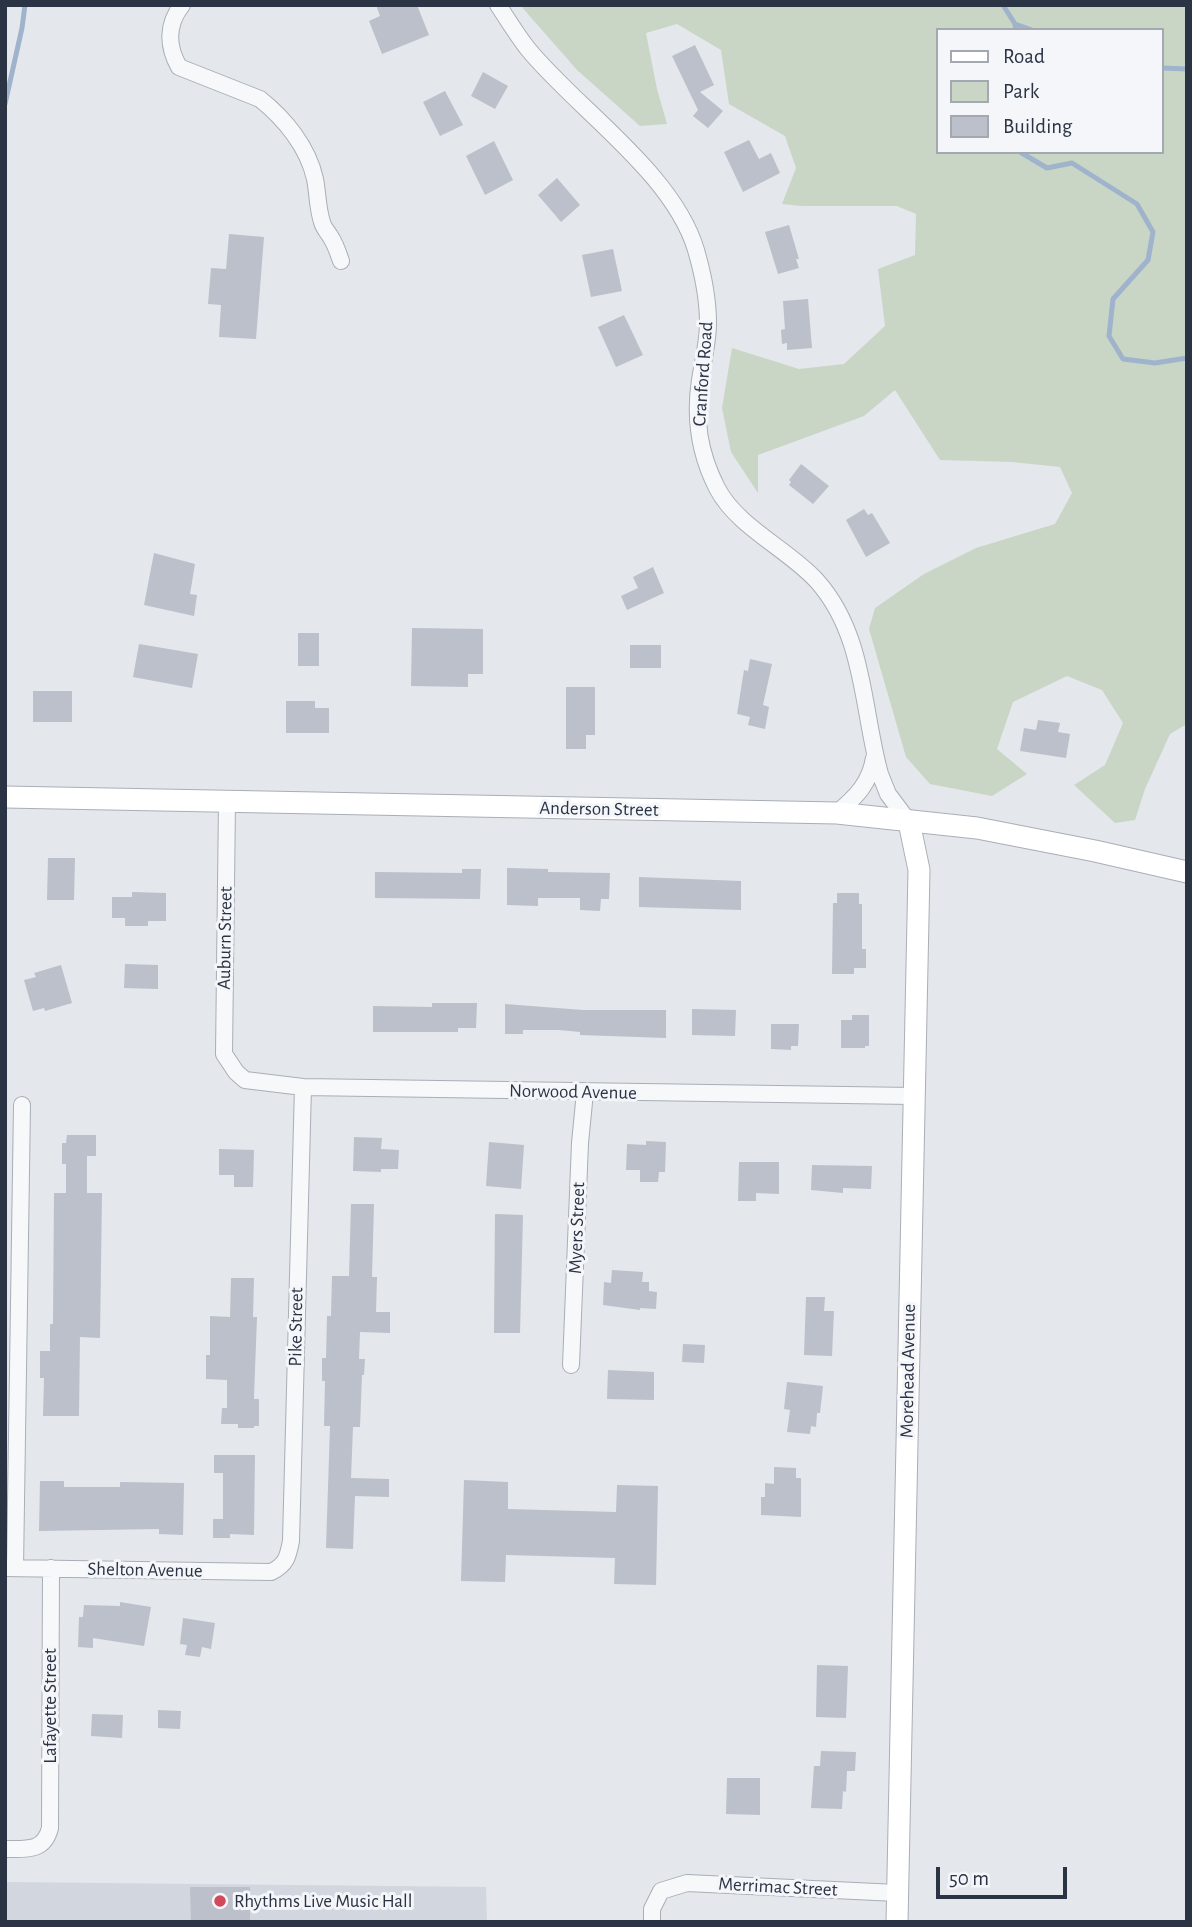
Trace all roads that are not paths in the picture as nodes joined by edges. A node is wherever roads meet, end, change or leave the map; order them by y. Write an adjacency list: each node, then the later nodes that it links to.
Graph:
1 (182, 5): 3 (street)
2 (498, 5): 4 (street, Cranford Road)
3 (341, 261)
4 (875, 756): 7 (street); 8 (street, Cranford Road)
5 (5, 797): 6 (street, Anderson Street)
6 (227, 801): 7 (street, Anderson Street); 10 (street, Auburn Street)
7 (837, 813): 8 (street, Anderson Street)
8 (909, 822): 9 (street, Anderson Street); 13 (street, Morehead Avenue)
9 (1187, 872)
10 (236, 1072): 11 (street, Norwood Avenue)
11 (303, 1087): 12 (street, Norwood Avenue); 16 (street, Pike Street)
12 (585, 1092): 13 (street, Norwood Avenue); 15 (street, Myers Street)
13 (913, 1096): 20 (street, Morehead Avenue)
14 (22, 1105): 17 (street)
15 (571, 1365)
16 (284, 1566): 18 (street, Shelton Avenue)
17 (10, 1568): 18 (street, Shelton Avenue)
18 (51, 1568): 19 (street, Lafayette Street)
19 (5, 1849)
20 (897, 1894): 21 (street, Merrimac Street); 22 (street, Morehead Avenue)
21 (652, 1922)
22 (897, 1922)

